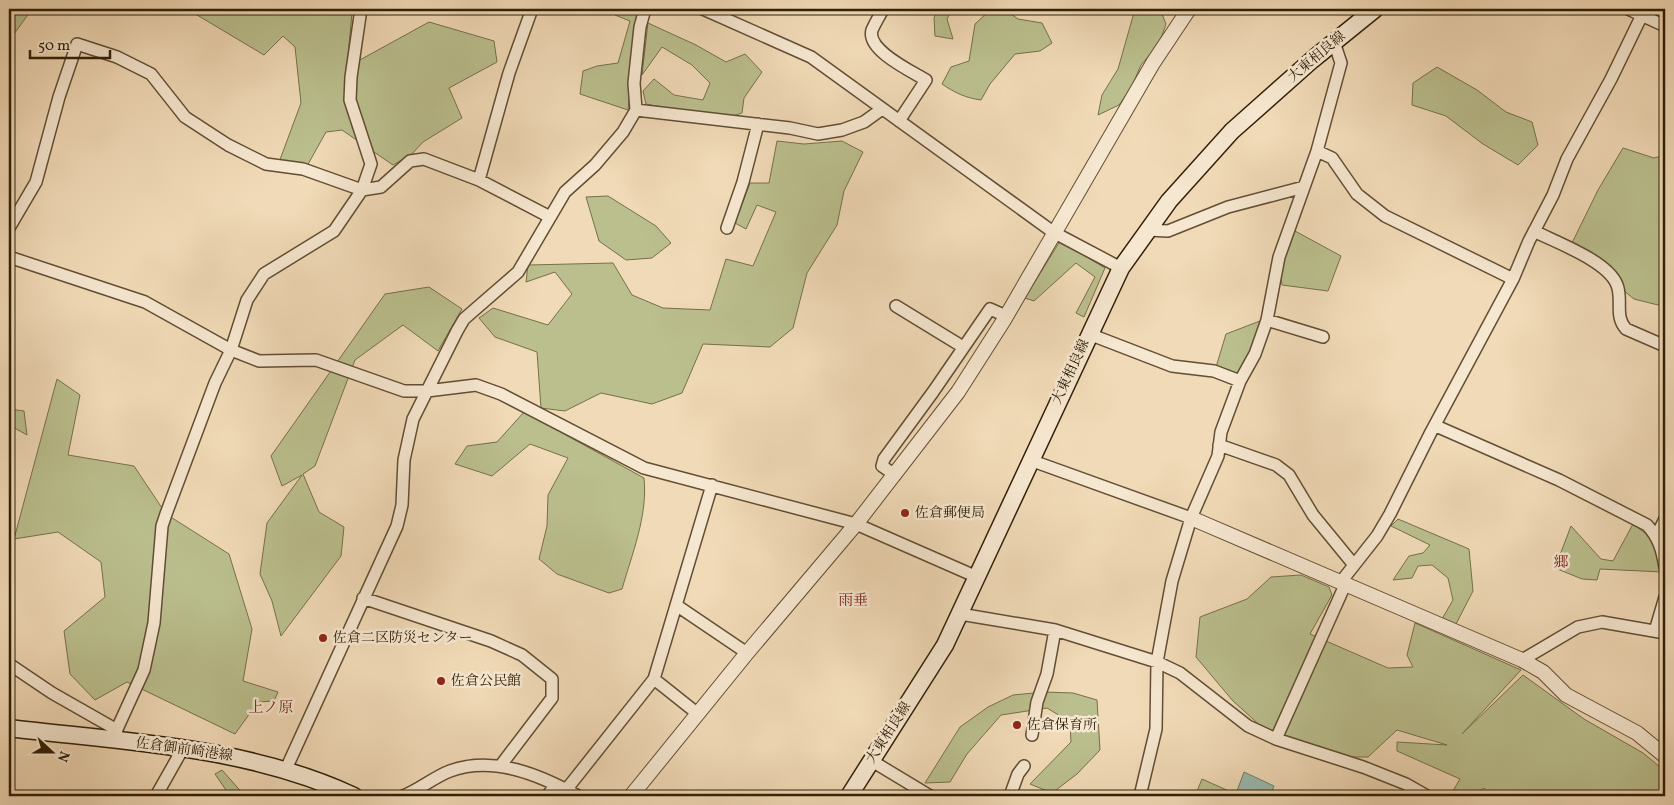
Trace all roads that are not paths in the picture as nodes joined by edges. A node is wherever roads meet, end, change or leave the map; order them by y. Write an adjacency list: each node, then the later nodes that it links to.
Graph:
1 (360, 9): 19 (street)
2 (532, 9): 17 (street)
3 (645, 9): 13 (street)
4 (703, 9): 12 (street)
5 (883, 9): 14 (street)
6 (1189, 9): 25 (street)
7 (1375, 9): 11 (main road, 大東相良線)
8 (1628, 9): 9 (street)
9 (1642, 15): 10 (street); 24 (street)
10 (1665, 26)
11 (1334, 42): 16 (street); 23 (main road, 大東相良線)
12 (882, 109): 14 (street); 15 (street)
13 (636, 110): 15 (street); 20 (street)
14 (899, 121): 25 (street)
15 (758, 124): 22 (street)
16 (1317, 151): 18 (street); 28 (street)
17 (479, 180): 19 (street); 20 (street)
18 (1304, 187): 23 (street); 31 (street)
19 (362, 190): 21 (street); 36 (street)
20 (550, 217): 38 (street)
21 (9, 228)
22 (728, 228)
23 (1147, 230): 27 (main road, 大東相良線)
24 (1534, 231): 28 (street); 34 (street)
25 (1053, 232): 27 (street); 30 (street)
26 (9, 257): 36 (street)
27 (1121, 268): 32 (main road, 大東相良線)
28 (1513, 279): 39 (street)
29 (896, 306): 35 (street)
30 (1006, 316): 35 (street); 42 (street)
31 (1267, 320): 33 (street); 37 (street)
32 (1089, 334): 37 (street); 41 (main road, 大東相良線)
33 (1324, 337)
34 (1665, 346)
35 (963, 347): 42 (street)
36 (231, 350): 38 (street); 65 (street)
37 (1240, 381): 40 (street)
38 (427, 391): 43 (street); 53 (street)
39 (1436, 426): 47 (street); 48 (street)
40 (1219, 446): 44 (street); 48 (street)
41 (1030, 460): 44 (street); 50 (main road, 大東相良線)
42 (895, 475): 46 (street)
43 (712, 485): 46 (street); 54 (street)
44 (1191, 518): 51 (street); 60 (street)
45 (1665, 519): 47 (street)
46 (856, 524): 50 (street); 58 (street)
47 (1656, 535): 49 (street)
48 (1354, 565): 51 (street)
49 (1665, 567)
50 (978, 577): 55 (main road, 大東相良線)
51 (1343, 584): 59 (street); 67 (street)
52 (1665, 596): 57 (street)
53 (363, 598): 71 (street); 73 (street)
54 (676, 605): 58 (street); 62 (street)
55 (960, 614): 56 (street); 70 (main road, 大東相良線)
56 (1054, 630): 60 (street); 66 (street)
57 (1660, 632): 59 (street)
58 (747, 653): 63 (street)
59 (1522, 660): 69 (street)
60 (1157, 662): 67 (street); 84 (street)
61 (9, 664): 65 (street)
62 (654, 679): 63 (street); 74 (street)
63 (698, 714): 80 (street)
64 (9, 728): 65 (main road, 佐倉御前崎港線)
65 (114, 735): 68 (main road, 佐倉御前崎港線)
66 (1032, 735)
67 (1276, 739): 85 (street)
68 (182, 750): 73 (main road, 佐倉御前崎港線); 75 (street)
69 (1665, 756)
70 (872, 761): 81 (main road, 大東相良線); 82 (street)
71 (501, 765): 74 (street); 77 (street)
72 (1024, 766): 83 (street)
73 (286, 769): 76 (main road, 佐倉御前崎港線)
74 (561, 788): 78 (street); 79 (street)
75 (156, 796)
76 (354, 796)
77 (403, 796)
78 (547, 796)
79 (578, 796)
80 (632, 796)
81 (849, 796)
82 (930, 796)
83 (1010, 796)
84 (1140, 796)
85 (1427, 796)

